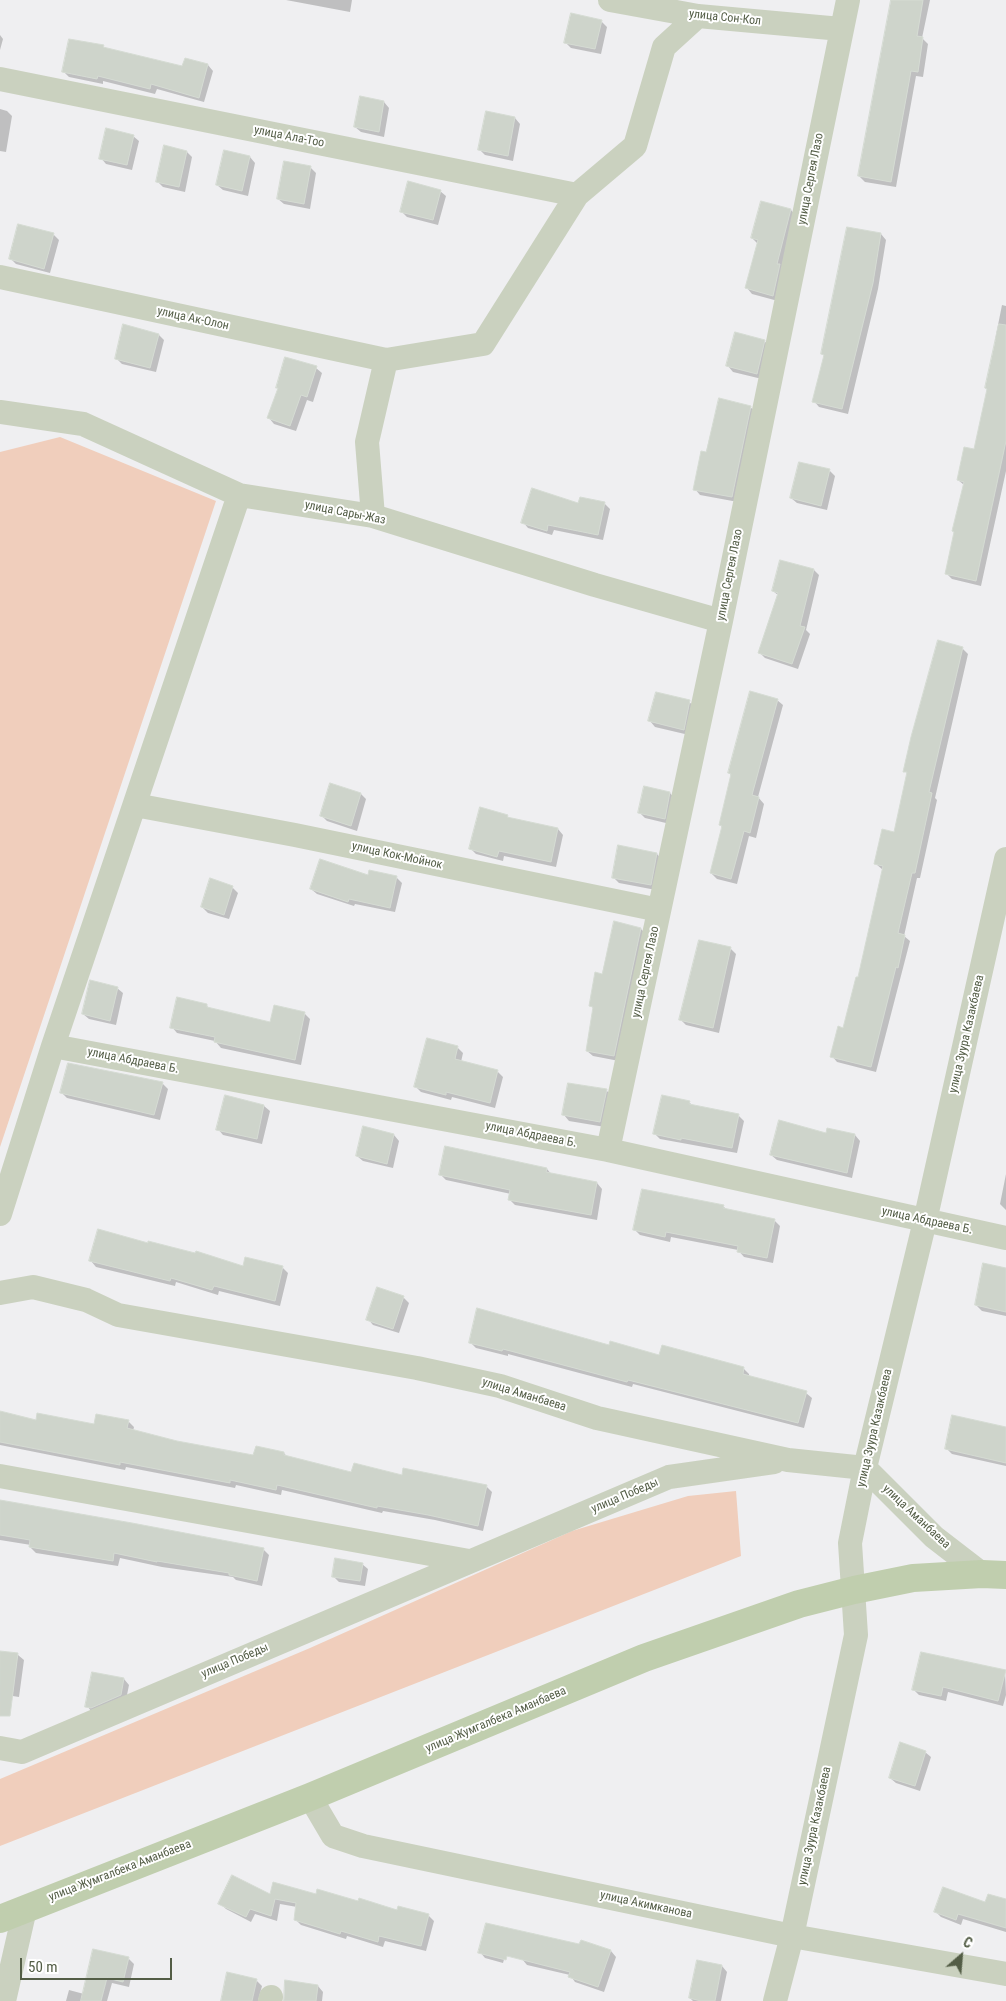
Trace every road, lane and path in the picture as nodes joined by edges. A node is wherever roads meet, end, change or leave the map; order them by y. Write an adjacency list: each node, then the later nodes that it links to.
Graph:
1 (610, 0): 3 (street, улица Сон-Кол)
2 (848, 0): 4 (street, улица Сергея Лазо)
3 (698, 16): 4 (street, улица Сон-Кол); 6 (street)
4 (841, 29): 12 (street, улица Сергея Лазо)
5 (0, 80): 6 (street, улица Ала-Тоо)
6 (578, 195): 8 (street)
7 (0, 278): 8 (street, улица Ак-Олон)
8 (386, 360): 11 (street)
9 (0, 412): 10 (street, улица Сары-Жаз)
10 (239, 495): 11 (street, улица Сары-Жаз); 13 (street)
11 (373, 516): 12 (street, улица Сары-Жаз)
12 (721, 621): 15 (street, улица Сергея Лазо)
13 (135, 804): 15 (street, улица Кок-Мойнок); 17 (street)
14 (1006, 859): 16 (street, улица Зуура Казакбаева)
15 (659, 910): 18 (street, улица Сергея Лазо)
16 (998, 936): 20 (street, улица Зуура Казакбаева)
17 (53, 1046): 18 (street, улица Абдраева Б.); 19 (street)
18 (608, 1150): 20 (street, улица Абдраева Б.)
19 (0, 1214)
20 (925, 1221): 21 (street, улица Абдраева Б.); 24 (street, улица Зуура Казакбаева)
21 (1006, 1238)
22 (0, 1293): 23 (street, улица Аманбаева)
23 (788, 1460): 24 (street, улица Аманбаева); 26 (street, улица Победы)
24 (865, 1468): 27 (street, улица Аманбаева); 28 (street, улица Зуура Казакбаева)
25 (0, 1476): 26 (street)
26 (469, 1561): 29 (street, улица Победы)
27 (994, 1574): 28 (main road, улица Жумгалбека Аманбаева)
28 (854, 1590): 31 (main road, улица Жумгалбека Аманбаева); 33 (street, улица Зуура Казакбаева)
29 (11, 1750): 30 (street, улица Победы)
30 (0, 1762)
31 (310, 1797): 32 (main road, улица Жумгалбека Аманбаева); 33 (street, улица Акимканова)
32 (12, 1914): 35 (street)
33 (792, 1936): 34 (street, улица Акимканова); 36 (street, улица Зуура Казакбаева)
34 (1006, 1974)
35 (4, 2001)
36 (775, 2001)

